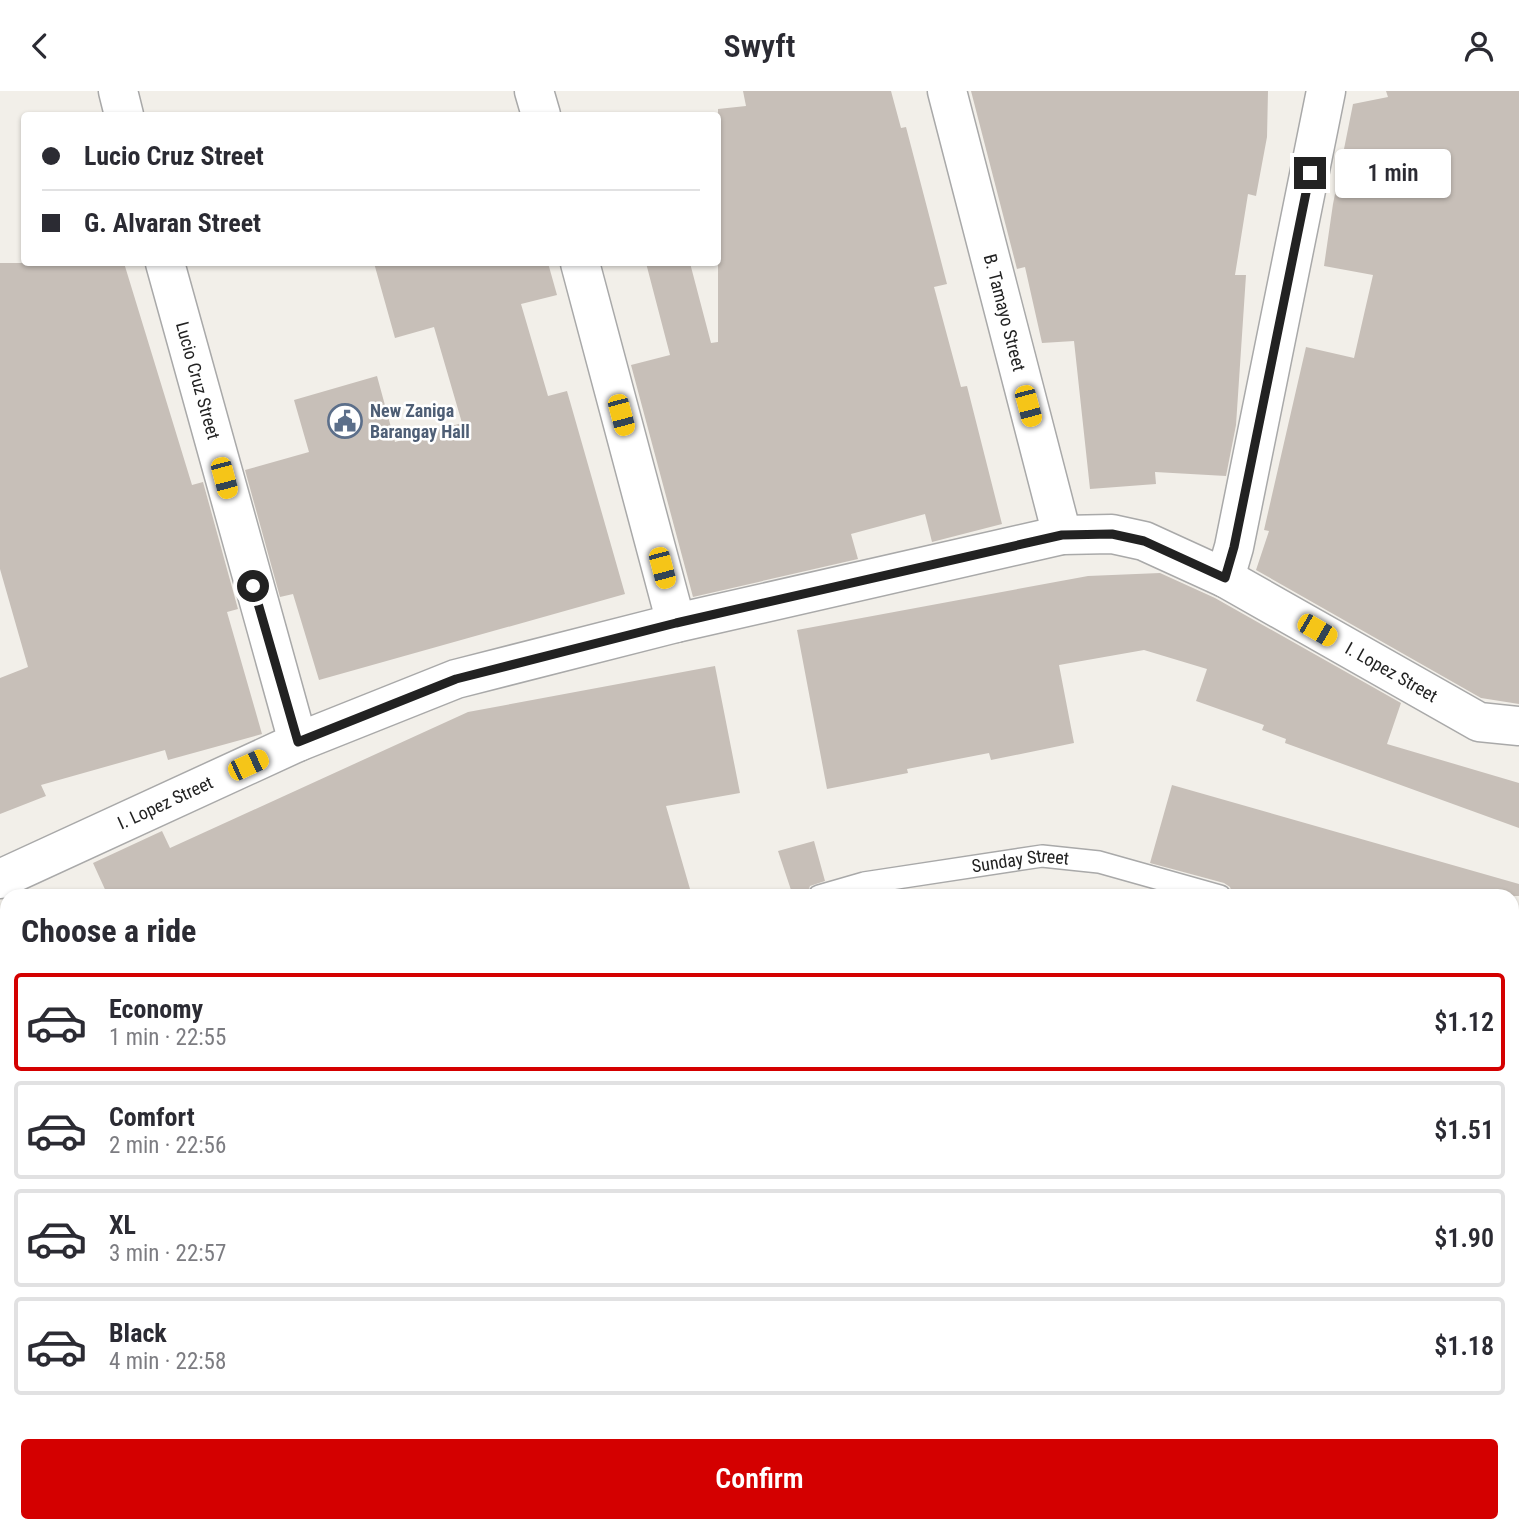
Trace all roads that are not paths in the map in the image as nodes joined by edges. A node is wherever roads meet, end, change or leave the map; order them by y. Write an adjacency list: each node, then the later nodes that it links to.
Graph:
1 (118, 91): 5 (street)
2 (534, 91): 6 (street)
3 (947, 91): 9 (street, B. Tamayo Street)
4 (1326, 91): 10 (street)
5 (123, 112)
6 (540, 112)
7 (166, 266): 13 (street, Lucio Cruz Street)
8 (581, 266): 11 (street)
9 (1062, 535): 10 (street, I. Lopez Street); 11 (street, I. Lopez Street)
10 (1225, 578): 12 (street, I. Lopez Street)
11 (676, 623): 13 (street, I. Lopez Street)
12 (1519, 726)
13 (298, 742): 14 (street, I. Lopez Street)
14 (0, 879)
15 (843, 889): 16 (lane, Sunday Street)
16 (1195, 889)

